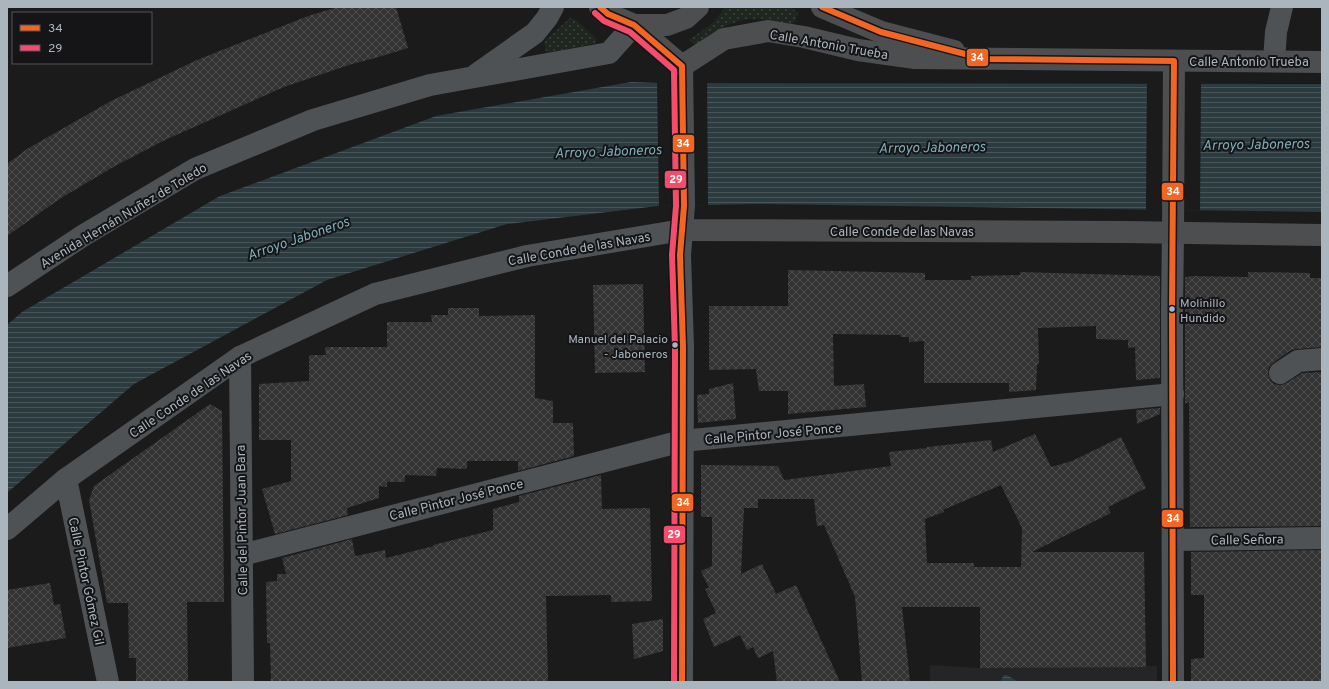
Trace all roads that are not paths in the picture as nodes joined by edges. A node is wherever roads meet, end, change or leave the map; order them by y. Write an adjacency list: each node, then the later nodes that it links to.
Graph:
1 (553, 7): 12 (street, Avenida Hernán Nuñez de Toledo)
2 (600, 7): 6 (main road)
3 (698, 7): 6 (main road)
4 (822, 7): 7 (main road, Calle Antonio Trueba)
5 (1282, 7): 9 (street)
6 (634, 25): 11 (main road); 12 (street, Avenida Hernán Nuñez de Toledo)
7 (984, 59): 8 (main road, Calle Antonio Trueba); 11 (main road, Calle Antonio Trueba)
8 (1174, 61): 9 (main road, Calle Antonio Trueba); 14 (main road)
9 (1274, 61): 10 (main road, Calle Antonio Trueba)
10 (1322, 62)
11 (682, 74): 13 (main road)
12 (471, 78): 16 (street, Avenida Hernán Nuñez de Toledo)
13 (682, 230): 14 (main road, Calle Conde de las Navas); 17 (street, Calle Conde de las Navas); 21 (street)
14 (1173, 232): 15 (main road, Calle Conde de las Navas); 20 (street)
15 (1322, 235)
16 (7, 286)
17 (240, 357): 22 (street, Calle Conde de las Navas); 26 (street, Calle del Pintor Juan Bara)
18 (1322, 359): 19 (street)
19 (1280, 373)
20 (1173, 394): 21 (street, Calle Pintor José Ponce); 25 (street)
21 (682, 441): 26 (street, Calle Pintor José Ponce); 29 (street)
22 (66, 479): 23 (street, Calle Conde de las Navas); 27 (street, Calle Pintor Gómez Gil)
23 (7, 529)
24 (1322, 538): 25 (street, Calle Señora)
25 (1173, 540): 30 (street)
26 (242, 555): 28 (street, Calle del Pintor Juan Bara)
27 (108, 682)
28 (243, 682)
29 (682, 682)
30 (1173, 682)

